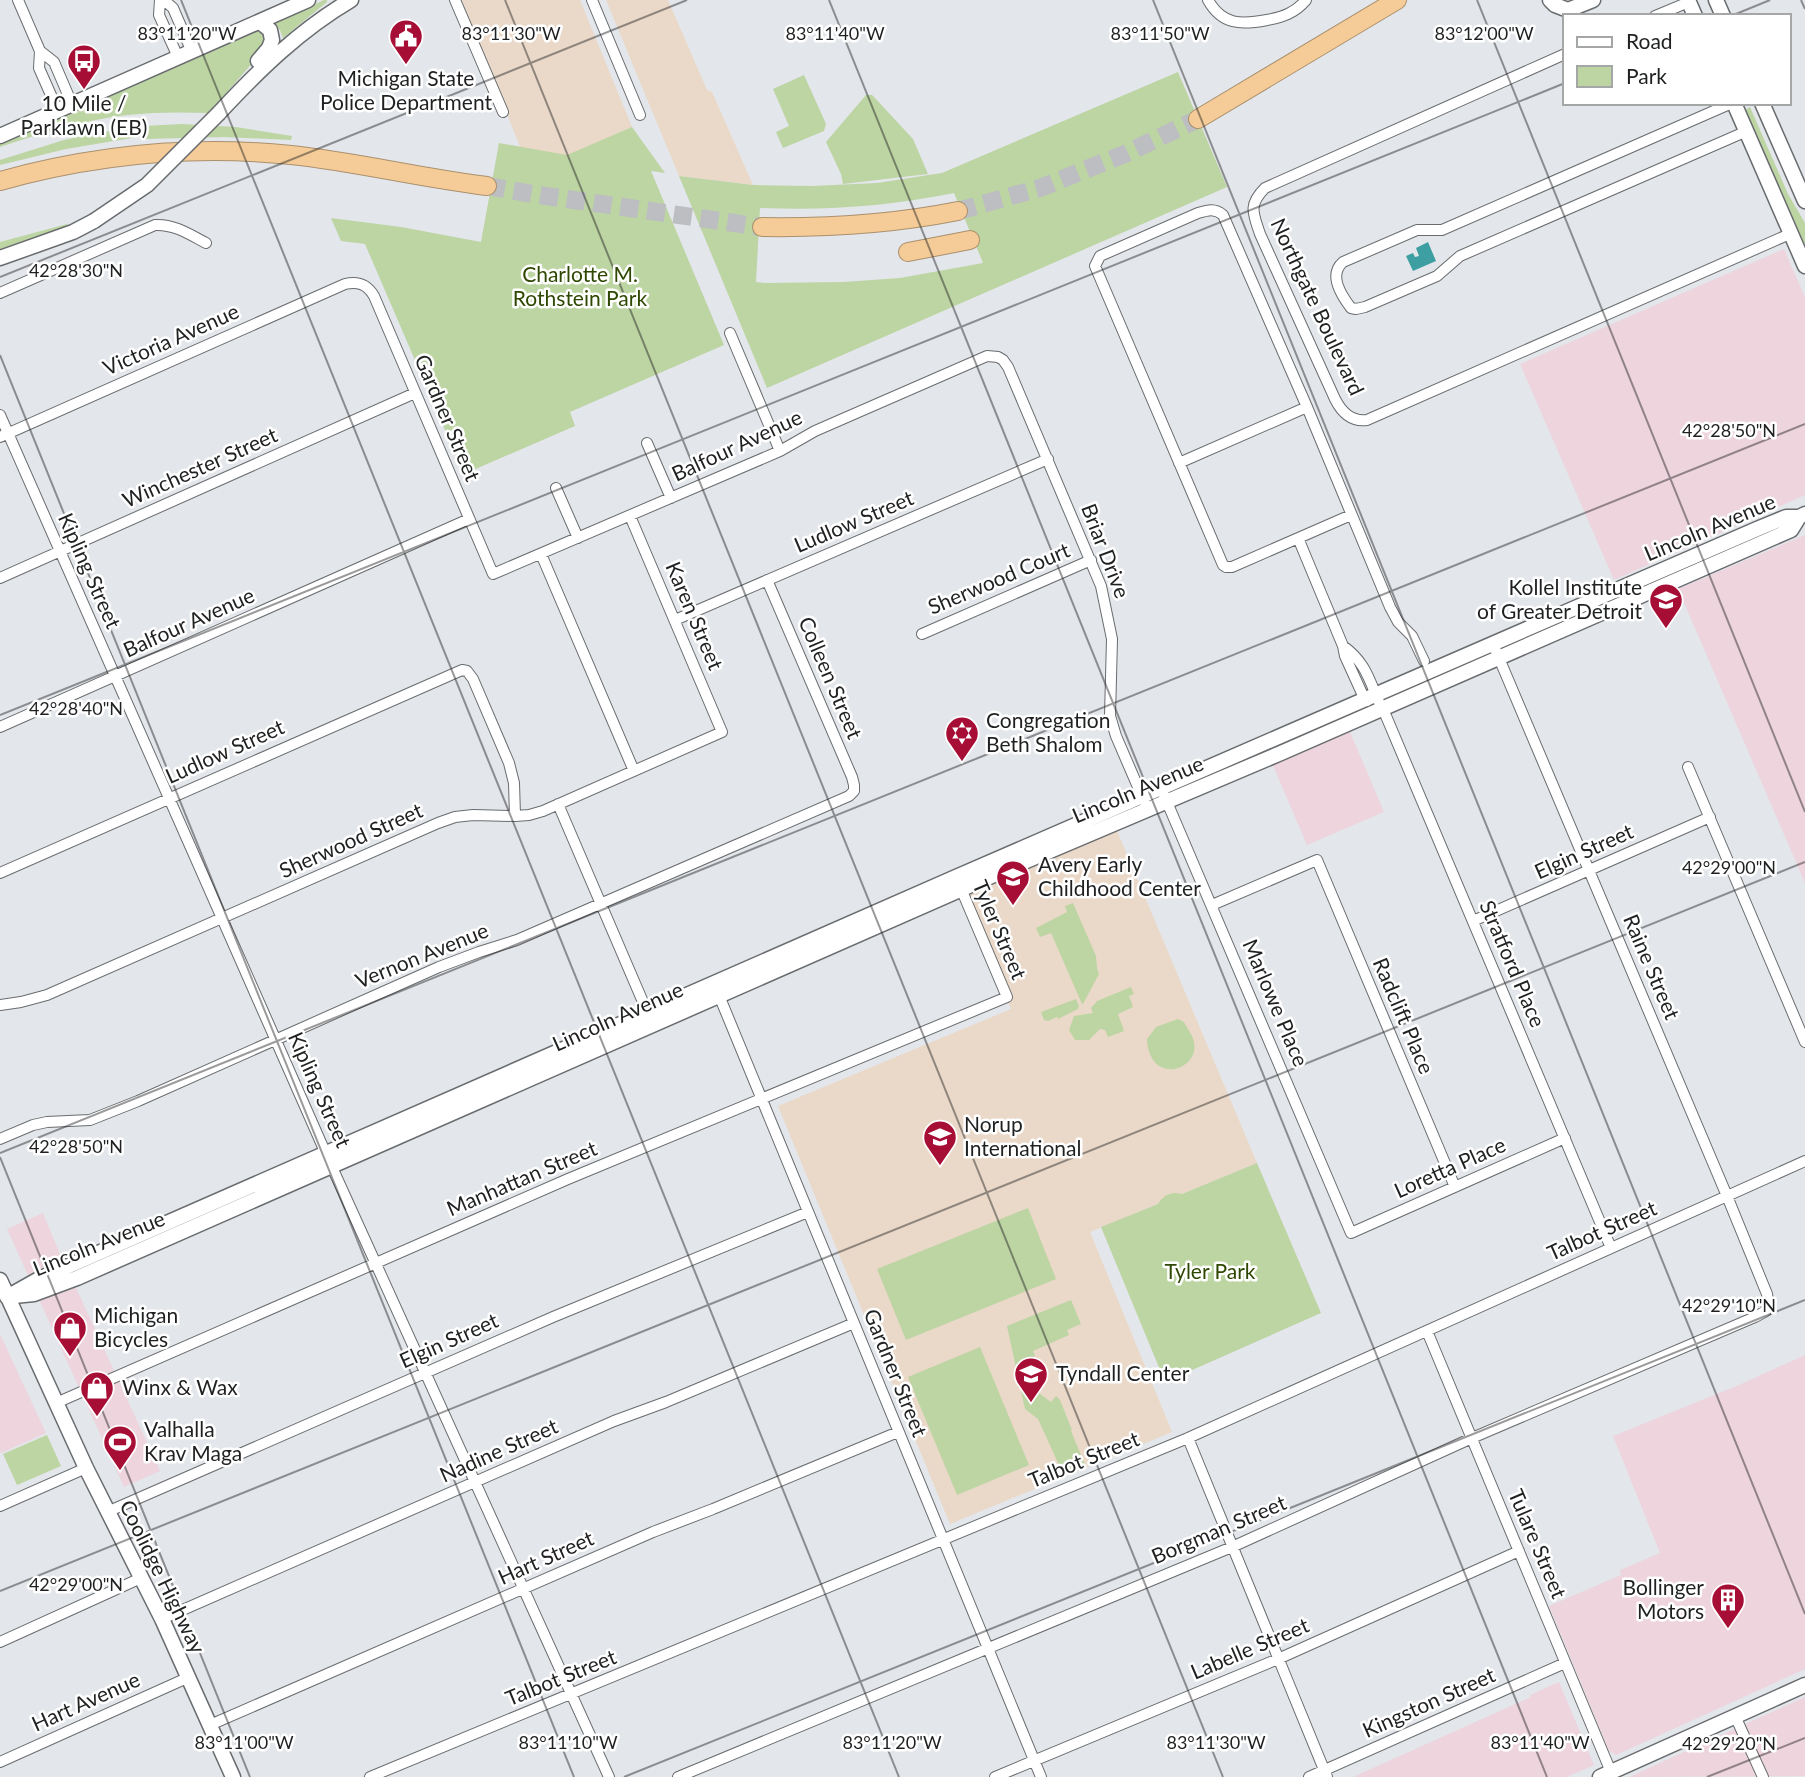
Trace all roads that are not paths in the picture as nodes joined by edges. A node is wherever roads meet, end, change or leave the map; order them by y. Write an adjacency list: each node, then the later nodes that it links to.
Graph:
1 (18, 0): 15 (street)
2 (162, 0): 16 (street); 16 (street)
3 (351, 0): 25 (main road)
4 (456, 0): 24 (street)
5 (592, 0): 26 (street)
6 (1208, 0): 7 (street)
7 (1306, 0)
8 (1397, 0): 27 (highway)
9 (1550, 0): 10 (main road)
10 (1593, 0)
11 (301, 2): 14 (main road)
12 (1691, 6): 13 (street)
13 (1662, 14)
14 (260, 22): 16 (main road); 25 (main road)
15 (40, 51): 18 (street); 23 (street)
16 (185, 55): 18 (main road)
17 (1563, 55): 36 (street, Northgate Boulevard)
18 (72, 104): 23 (main road)
19 (1728, 105): 29 (street, Northgate Boulevard)
20 (1734, 105): 29 (main road)
21 (1753, 105): 28 (main road)
22 (1763, 105): 28 (main road)
23 (58, 111): 30 (main road)
24 (503, 112)
25 (219, 113): 40 (main road, bridge)
26 (640, 115)
27 (1198, 119)
28 (1772, 126): 33 (main road)
29 (1746, 131): 36 (main road)
30 (0, 136)
31 (0, 181): 32 (highway)
32 (487, 186)
33 (1805, 201)
34 (957, 211): 35 (highway)
35 (762, 227)
36 (1792, 233): 41 (main road)
37 (970, 240): 39 (highway)
38 (206, 243): 43 (street)
39 (908, 252)
40 (0, 258)
41 (1805, 266)
42 (358, 282): 46 (street, Gardner Street); 49 (street, Victoria Avenue)
43 (0, 293)
44 (730, 333): 51 (street)
45 (998, 357): 51 (street, Balfour Avenue); 52 (street, Briar Drive)
46 (415, 393): 59 (street, Gardner Street); 62 (street, Winchester Street)
47 (1307, 408): 53 (street); 53 (street); 56 (street)
48 (0, 415): 49 (street, Kipling Street)
49 (4, 435): 62 (street, Kipling Street)
50 (647, 443): 55 (street)
51 (780, 451): 55 (street, Balfour Avenue)
52 (1048, 459): 64 (street, Briar Drive); 67 (street, Ludlow Street)
53 (1178, 463): 61 (street)
54 (556, 488): 60 (street)
55 (671, 498): 57 (street, Balfour Avenue)
56 (1351, 515): 61 (street); 71 (street)
57 (630, 516): 60 (street, Balfour Avenue); 68 (street, Karen Street)
58 (1802, 516): 70 (main road, Lincoln Avenue)
59 (469, 519): 65 (street, Gardner Street); 72 (street, Balfour Avenue)
60 (578, 538): 63 (street, Balfour Avenue)
61 (1298, 538): 73 (street, Stratford Place)
62 (60, 551): 66 (street, Winchester Street); 72 (street, Kipling Street)
63 (541, 554): 65 (street, Balfour Avenue); 77 (street)
64 (1091, 560): 69 (street, Sherwood Court); 81 (street, Briar Drive)
65 (493, 574)
66 (0, 578)
67 (767, 580): 68 (street, Ludlow Street); 78 (street, Colleen Street)
68 (675, 620): 75 (street, Karen Street)
69 (922, 634)
70 (1496, 651): 73 (main road, Lincoln Avenue); 85 (street, Raine Street)
71 (1424, 661)
72 (114, 677): 74 (street, Balfour Avenue); 80 (street, Kipling Street)
73 (1374, 701): 79 (main road, Lincoln Avenue); 91 (street, Stratford Place)
74 (0, 727)
75 (722, 732): 77 (street, Sherwood Street)
76 (1688, 767): 84 (street)
77 (634, 771): 82 (street, Sherwood Street)
78 (854, 791): 88 (street, Vernon Avenue)
79 (1164, 794): 81 (main road, Lincoln Avenue); 89 (street, Marlowe Place)
80 (168, 798): 83 (street, Ludlow Street); 86 (street, Ludlow Street); 90 (street, Kipling Street)
81 (1144, 802): 87 (main road, Lincoln Avenue)
82 (558, 804): 83 (street, Sherwood Street); 88 (street)
83 (515, 816): 90 (street, Sherwood Street)
84 (1710, 817): 85 (street, Elgin Street); 97 (street)
85 (1589, 870): 91 (street, Elgin Street); 104 (street, Raine Street)
86 (0, 873)
87 (958, 883): 92 (main road, Lincoln Avenue); 93 (street, Tyler Street)
88 (601, 904): 95 (street); 96 (street, Vernon Avenue)
89 (1212, 905): 103 (street, Radclift Place); 106 (street, Marlowe Place)
90 (222, 919): 94 (street, Sherwood Street); 96 (street, Kipling Street)
91 (1473, 921): 99 (street, Stratford Place)
92 (717, 989): 95 (main road, Lincoln Avenue); 98 (street, Gardner Street)
93 (1007, 997): 98 (street, Manhattan Street)
94 (0, 1005)
95 (650, 1018): 101 (main road, Lincoln Avenue)
96 (275, 1040): 100 (street, Vernon Avenue); 101 (street, Kipling Street)
97 (1805, 1042)
98 (761, 1099): 105 (street, Gardner Street); 108 (street, Manhattan Street)
99 (1565, 1138): 103 (street, Loretta Place); 107 (street, Stratford Place)
100 (0, 1139)
101 (328, 1161): 108 (street, Kipling Street); 110 (main road, Lincoln Avenue)
102 (1805, 1161): 104 (street, Talbot Street)
103 (1455, 1187): 106 (street, Loretta Place)
104 (1727, 1196): 107 (street, Talbot Street); 111 (street, Raine Street)
105 (808, 1212): 112 (street, Gardner Street); 114 (street, Elgin Street)
106 (1352, 1233)
107 (1611, 1248): 113 (street, Talbot Street)
108 (375, 1263): 114 (street, Kipling Street); 115 (street, Manhattan Street)
109 (0, 1280): 110 (main road, Coolidge Highway)
110 (4, 1298): 115 (main road, Coolidge Highway)
111 (1767, 1306): 118 (street, Borgman Street)
112 (854, 1323): 116 (street, Gardner Street); 120 (street, Nadine Street)
113 (1427, 1331): 117 (street, Talbot Street); 118 (street, Tulare Street)
114 (425, 1373): 120 (street, Kipling Street); 122 (street, Elgin Street)
115 (55, 1403): 119 (main road, Coolidge Highway)
116 (898, 1432): 123 (street, Gardner Street); 127 (street, Hart Street)
117 (1188, 1438): 123 (street, Talbot Street); 124 (street)
118 (1472, 1438): 124 (street, Borgman Street); 125 (street, Tulare Street)
119 (86, 1468): 121 (street); 122 (main road, Coolidge Highway)
120 (475, 1482): 127 (street, Kipling Street); 128 (street, Nadine Street)
121 (0, 1506)
122 (107, 1512): 126 (main road, Coolidge Highway)
123 (943, 1540): 130 (street, Gardner Street); 135 (street, Talbot Street)
124 (1232, 1547): 130 (street, Borgman Street); 131 (street)
125 (1519, 1551): 131 (street, Labelle Street); 132 (street, Tulare Street)
126 (141, 1578): 128 (main road, Coolidge Highway); 129 (street)
127 (524, 1588): 135 (street, Kipling Street); 137 (street, Hart Street)
128 (162, 1619): 133 (main road, Coolidge Highway)
129 (0, 1642)
130 (988, 1649): 138 (street, Gardner Street); 145 (street, Borgman Street)
131 (1278, 1659): 138 (street, Labelle Street); 140 (street)
132 (1565, 1663): 140 (street, Kingston Street); 141 (street, Tulare Street)
133 (187, 1678): 137 (main road, Coolidge Highway); 139 (street, Hart Avenue)
134 (1805, 1685): 136 (main road)
135 (572, 1695): 143 (street, Talbot Street); 144 (street, Kipling Street)
136 (1735, 1716): 141 (main road); 149 (street)
137 (210, 1725): 142 (main road, Coolidge Highway)
138 (1034, 1761): 146 (street, Labelle Street); 147 (street, Gardner Street)
139 (0, 1762)
140 (1326, 1774): 148 (street, Kingston Street)
141 (1613, 1774)
142 (233, 1777)
143 (370, 1777)
144 (609, 1777)
145 (678, 1777)
146 (995, 1777)
147 (1041, 1777)
148 (1309, 1777)
149 (1763, 1777)

